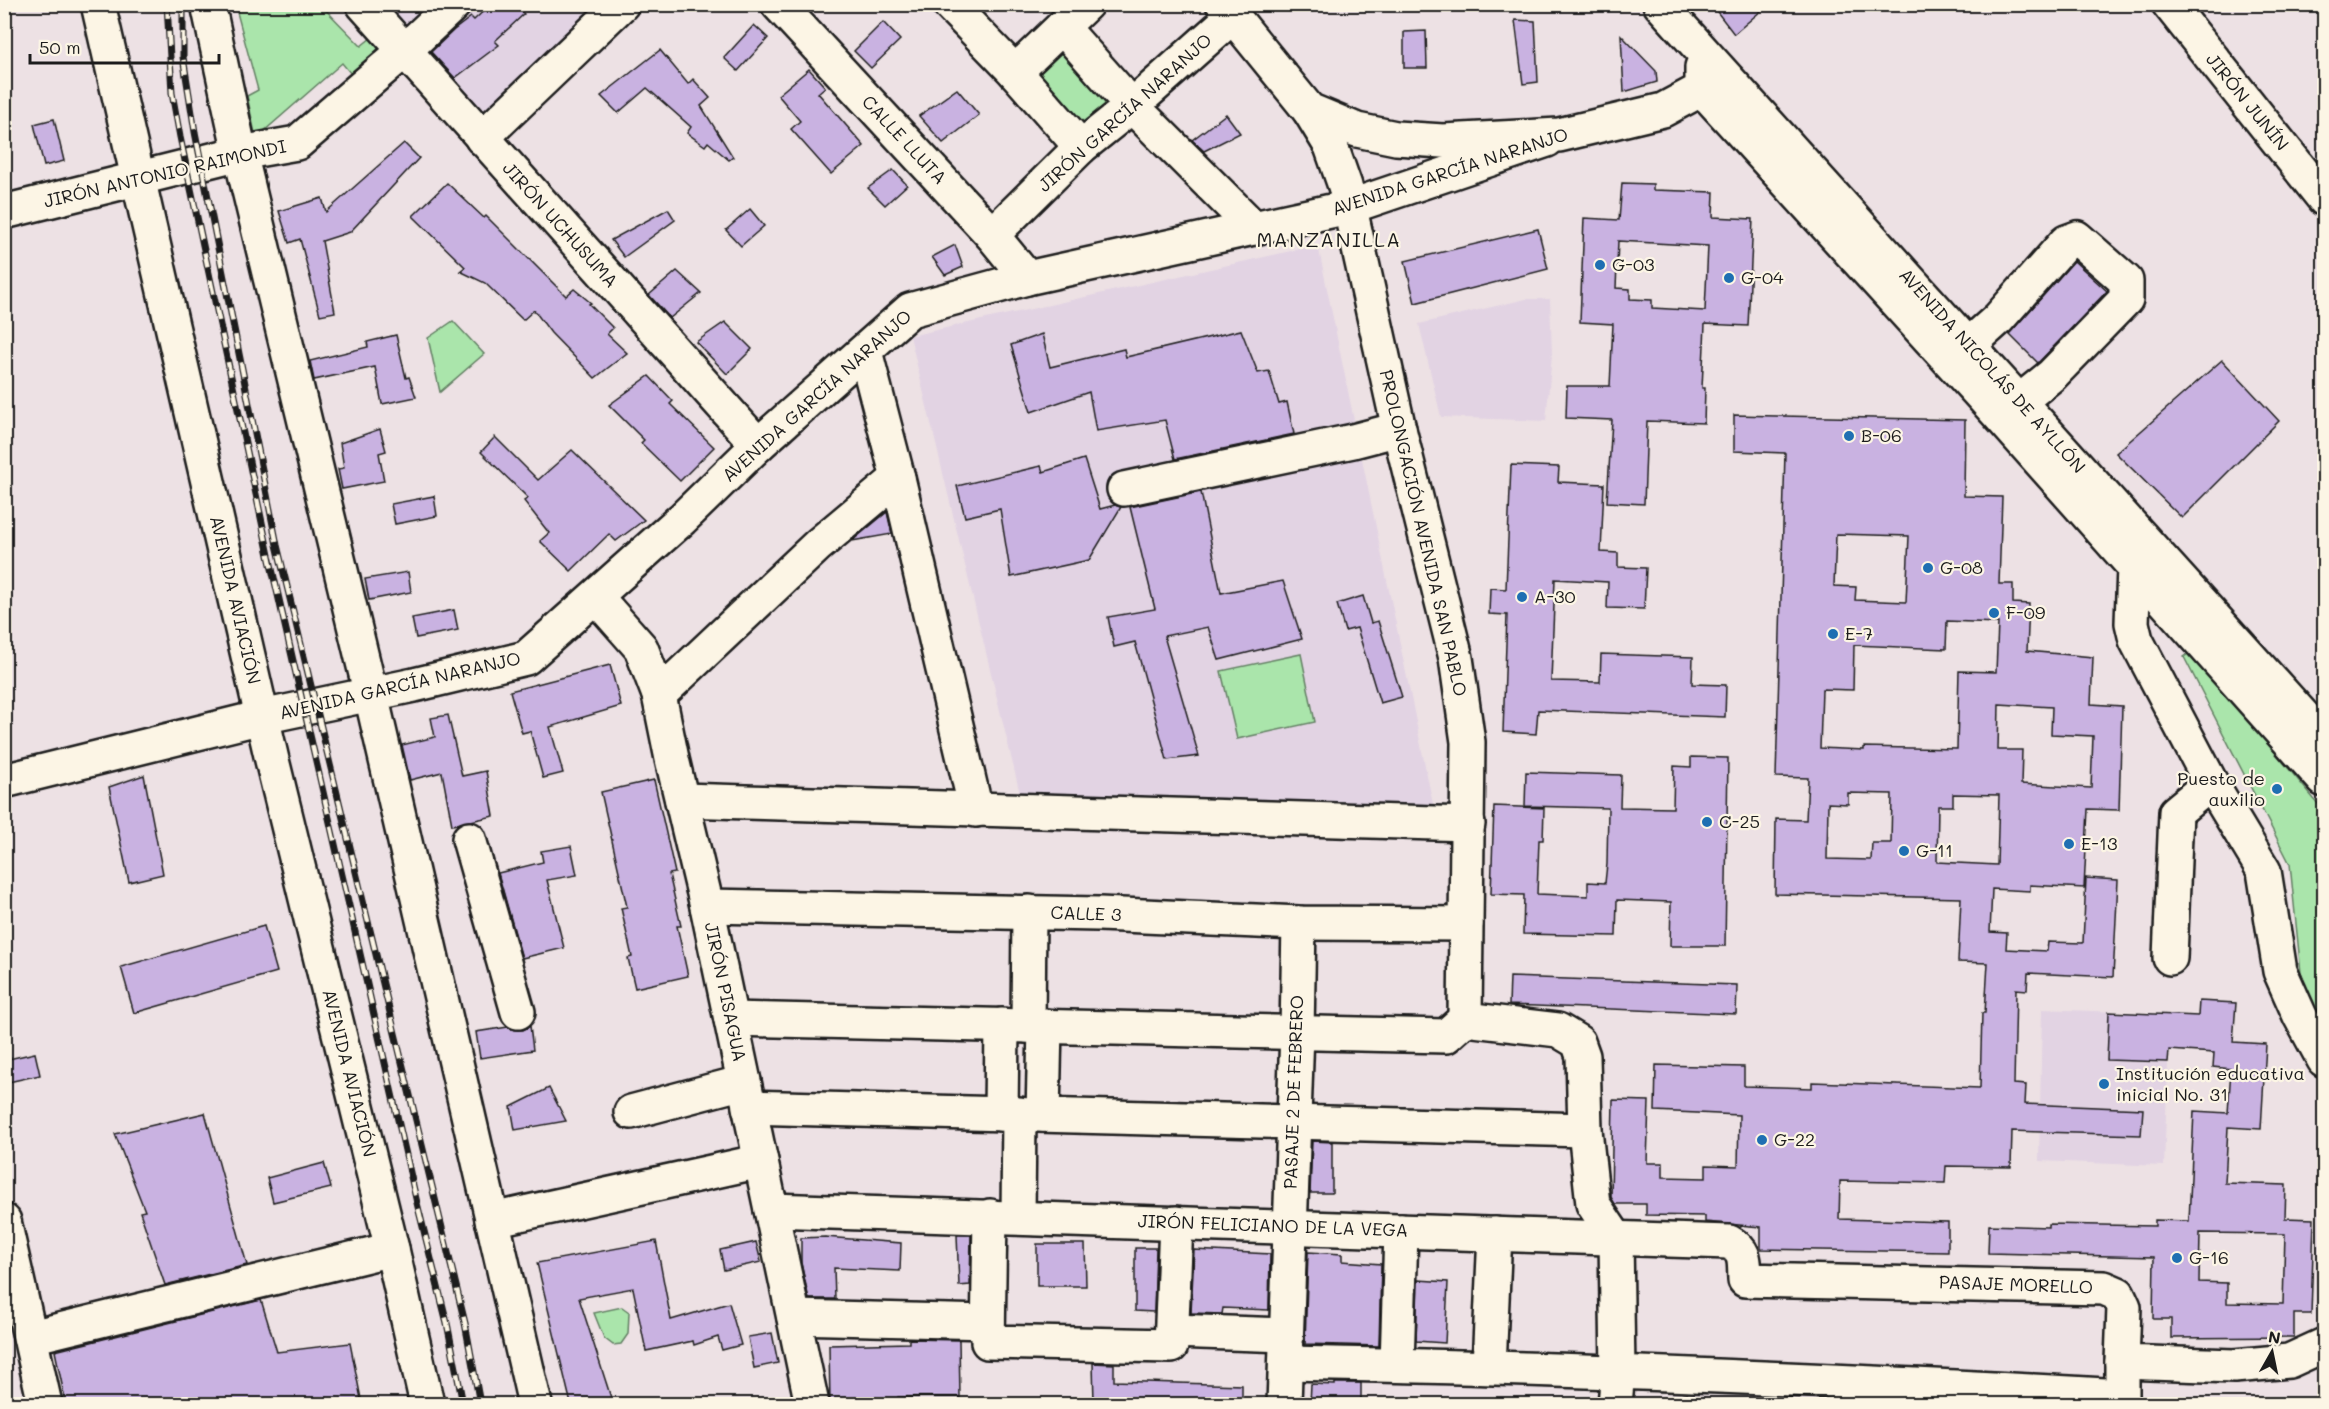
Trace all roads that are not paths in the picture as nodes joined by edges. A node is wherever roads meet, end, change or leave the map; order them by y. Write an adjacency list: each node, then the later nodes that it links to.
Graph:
1 (98, 4): 23 (street, AVENIDA AVIACIÓN)
2 (208, 4): 22 (street)
3 (363, 4): 14 (street, JIRÓN UCHUSUMA)
4 (454, 4): 14 (street, JIRÓN ANTONIO RAIMONDI)
5 (622, 4): 20 (street)
6 (778, 4): 28 (street, CALLE LLUTA)
7 (1086, 4): 12 (street)
8 (1660, 4): 13 (street, AVENIDA NICOLÁS DE AYLLÓN)
9 (2169, 4): 24 (street, JIRÓN JUNÍN)
10 (950, 5): 15 (street)
11 (1228, 10): 17 (street, JIRÓN GARCÍA NARANJO); 18 (street, PROLONGACIÓN AVENIDA SAN PABLO)
12 (1062, 27): 15 (street); 17 (street)
13 (1694, 41): 16 (street); 30 (street, AVENIDA NICOLÁS DE AYLLÓN)
14 (404, 51): 20 (street, JIRÓN UCHUSUMA); 22 (street, JIRÓN ANTONIO RAIMONDI)
15 (1015, 72): 21 (street)
16 (1702, 89): 19 (street, AVENIDA GARCÍA NARANJO); 37 (street, AVENIDA NICOLÁS DE AYLLÓN)
17 (1132, 106): 21 (street, JIRÓN GARCÍA NARANJO); 27 (street)
18 (1309, 110): 19 (street, PROLONGACIÓN AVENIDA SAN PABLO); 25 (street, PROLONGACIÓN AVENIDA SAN PABLO)
19 (1559, 135): 25 (street, AVENIDA GARCÍA NARANJO)
20 (482, 138): 34 (street, JIRÓN UCHUSUMA)
21 (1081, 147): 28 (street, JIRÓN GARCÍA NARANJO)
22 (240, 153): 23 (street, JIRÓN ANTONIO RAIMONDI); 39 (street)
23 (139, 178): 26 (street, JIRÓN ANTONIO RAIMONDI); 41 (street, AVENIDA AVIACIÓN)
24 (2325, 199)
25 (1349, 207): 27 (street, AVENIDA GARCÍA NARANJO); 33 (street, PROLONGACIÓN AVENIDA SAN PABLO)
26 (4, 212)
27 (1254, 228): 29 (street, AVENIDA GARCÍA NARANJO)
28 (992, 235): 29 (street, CALLE LLUTA)
29 (1027, 278): 31 (street, AVENIDA GARCÍA NARANJO)
30 (1969, 345): 32 (street, AVENIDA NICOLÁS DE AYLLÓN); 32 (street)
31 (865, 351): 34 (street, AVENIDA GARCÍA NARANJO); 35 (street)
32 (2020, 401): 42 (street, AVENIDA NICOLÁS DE AYLLÓN)
33 (1399, 429): 36 (street); 48 (street, PROLONGACIÓN AVENIDA SAN PABLO)
34 (758, 445): 38 (street, AVENIDA GARCÍA NARANJO)
35 (898, 478): 40 (street); 47 (street)
36 (1124, 489)
37 (2134, 566): 43 (street, AVENIDA NICOLÁS DE AYLLÓN); 45 (street)
38 (596, 597): 39 (street, AVENIDA GARCÍA NARANJO); 40 (street, JIRÓN PISAGUA)
39 (371, 694): 41 (street, AVENIDA GARCÍA NARANJO); 69 (street)
40 (659, 695): 46 (street, JIRÓN PISAGUA)
41 (262, 717): 44 (street, AVENIDA GARCÍA NARANJO); 76 (street, AVENIDA AVIACIÓN)
42 (2325, 739)
43 (2325, 780)
44 (4, 781)
45 (2211, 783): 54 (street); 60 (street)
46 (682, 800): 47 (street); 50 (street, JIRÓN PISAGUA)
47 (976, 810): 48 (street)
48 (1468, 824): 53 (street, PROLONGACIÓN AVENIDA SAN PABLO)
49 (469, 838): 55 (street)
50 (707, 906): 51 (street, CALLE 3); 56 (street, JIRÓN PISAGUA)
51 (1029, 912): 52 (street, CALLE 3); 58 (street)
52 (1299, 923): 53 (street, CALLE 3); 59 (street, PASAJE 2 DE FEBRERO)
53 (1466, 924): 57 (street, PROLONGACIÓN AVENIDA SAN PABLO)
54 (2170, 958)
55 (518, 1012)
56 (731, 1019): 58 (street); 61 (street, JIRÓN PISAGUA)
57 (1465, 1019): 59 (street); 65 (street)
58 (1025, 1026): 59 (street); 63 (street); 63 (street)
59 (1297, 1032): 64 (street, PASAJE 2 DE FEBRERO)
60 (2325, 1060)
61 (746, 1094): 62 (street); 63 (street); 66 (street, JIRÓN PISAGUA)
62 (631, 1112)
63 (1021, 1114): 64 (street); 68 (street)
64 (1293, 1122): 65 (street); 72 (street, PASAJE 2 DE FEBRERO)
65 (1585, 1130): 75 (street)
66 (761, 1161): 67 (street, JIRÓN PISAGUA); 69 (street)
67 (771, 1210): 68 (street, JIRÓN FELICIANO DE LA VEGA); 78 (street, JIRÓN PISAGUA)
68 (1004, 1217): 71 (street, JIRÓN FELICIANO DE LA VEGA); 79 (street)
69 (492, 1220): 90 (street)
70 (4, 1221): 81 (street)
71 (1176, 1223): 72 (street, JIRÓN FELICIANO DE LA VEGA); 80 (street)
72 (1290, 1227): 73 (street, JIRÓN FELICIANO DE LA VEGA); 83 (street, PASAJE 2 DE FEBRERO)
73 (1401, 1231): 74 (street, JIRÓN FELICIANO DE LA VEGA); 85 (street)
74 (1495, 1234): 75 (street, JIRÓN FELICIANO DE LA VEGA); 86 (street)
75 (1616, 1238): 77 (street, JIRÓN FELICIANO DE LA VEGA); 87 (street)
76 (392, 1248): 81 (street); 89 (street, AVENIDA AVIACIÓN)
77 (1744, 1280): 84 (street, PASAJE MORELLO)
78 (794, 1317): 79 (street); 91 (street, JIRÓN PISAGUA)
79 (988, 1322): 80 (street)
80 (1172, 1331): 83 (street)
81 (31, 1337): 88 (street)
82 (2325, 1345): 84 (street)
83 (1286, 1349): 85 (street); 92 (street, PASAJE 2 DE FEBRERO)
84 (2122, 1362): 87 (street, PASAJE MORELLO)
85 (1396, 1365): 86 (street)
86 (1489, 1366): 87 (street)
87 (1618, 1372): 93 (street)
88 (45, 1404)
89 (427, 1404)
90 (535, 1404)
91 (812, 1404)
92 (1284, 1404)
93 (1616, 1404)

